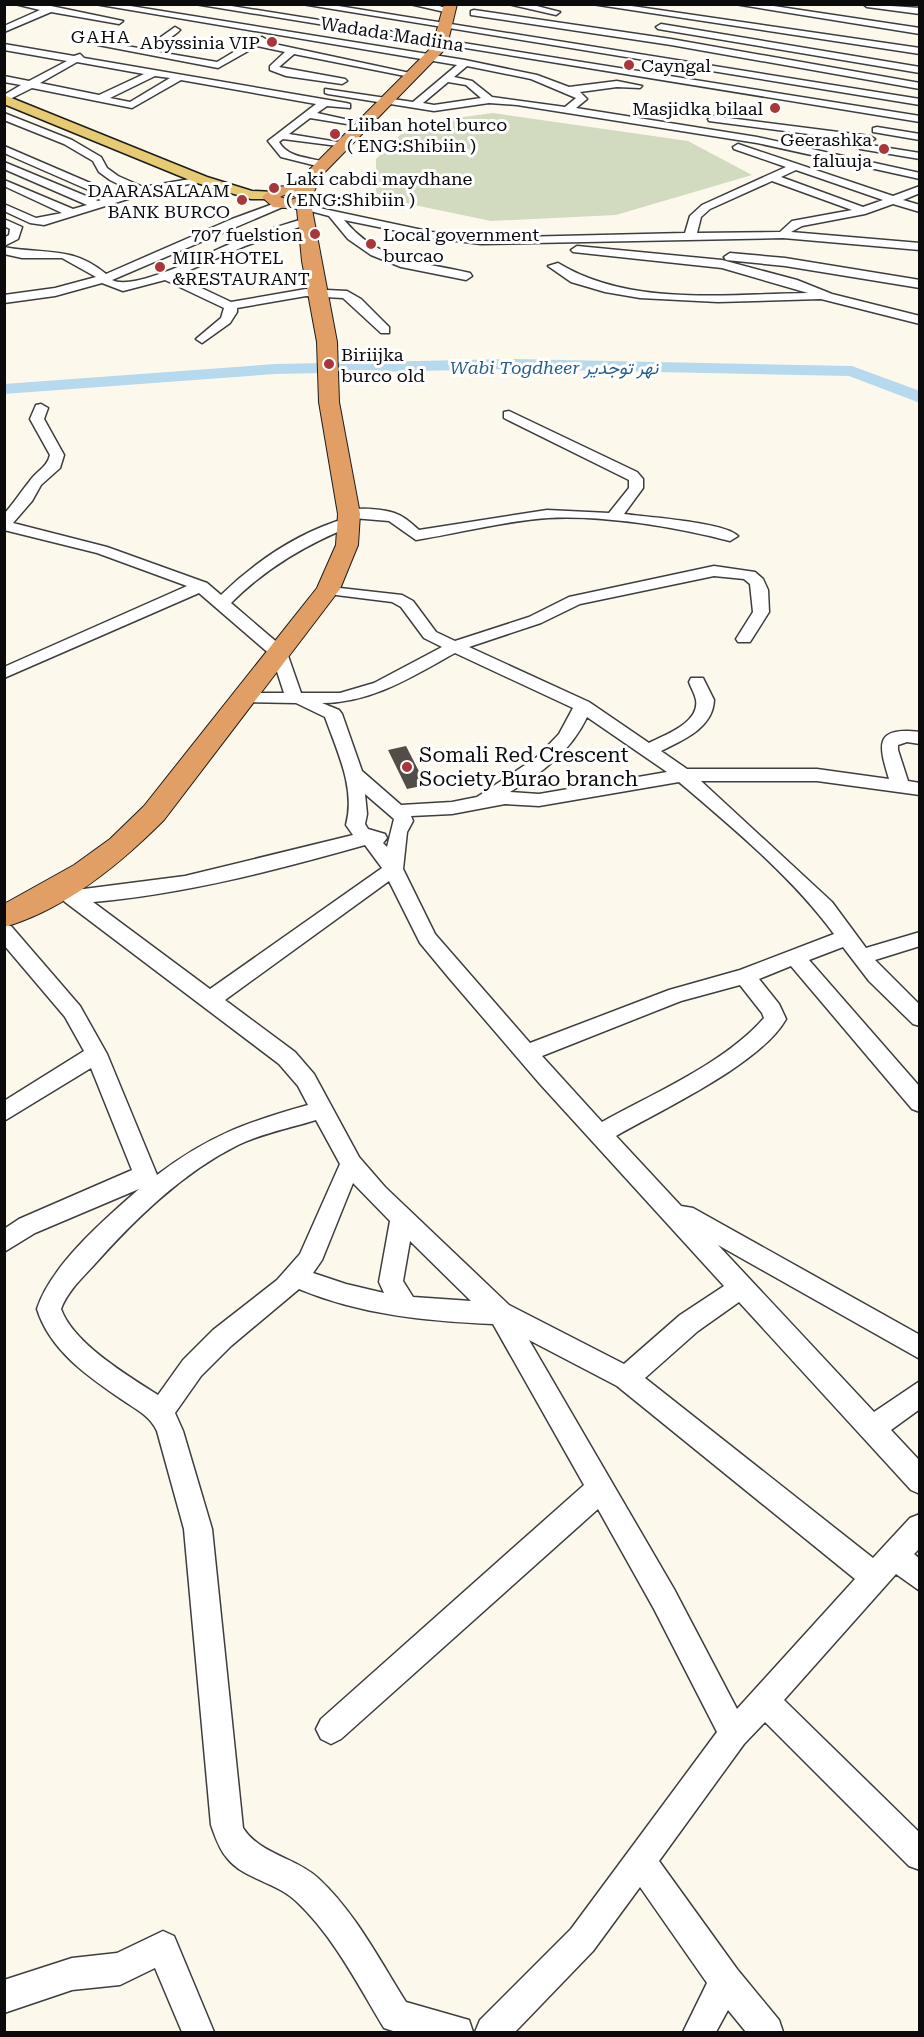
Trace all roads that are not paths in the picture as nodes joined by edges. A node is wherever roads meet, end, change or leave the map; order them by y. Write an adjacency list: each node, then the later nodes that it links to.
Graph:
1 (19, 4): 16 (street)
2 (63, 4): 16 (street)
3 (99, 4): 18 (street, Wadada Madiina)
4 (175, 4): 18 (street)
5 (199, 4): 23 (street)
6 (306, 4): 14 (street)
7 (414, 4): 27 (street)
8 (495, 4): 19 (street)
9 (513, 4): 15 (street)
10 (596, 4): 21 (street)
11 (739, 4): 22 (street)
12 (822, 4): 22 (street)
13 (867, 4): 17 (street)
14 (320, 5): 23 (street); 27 (street)
15 (549, 7): 20 (street); 24 (street)
16 (50, 9): 18 (street); 28 (street)
17 (920, 11)
18 (158, 13): 30 (street, Wadada Madiina)
19 (474, 13): 24 (street); 27 (street)
20 (568, 14)
21 (697, 14): 29 (street); 32 (street)
22 (812, 15): 31 (street); 32 (street)
23 (297, 19): 27 (street); 30 (street)
24 (529, 22): 34 (street); 36 (street)
25 (649, 25): 29 (street)
26 (157, 27): 43 (street)
27 (444, 27): 34 (street); 45 (highway); 54 (street)
28 (4, 30)
29 (684, 30): 36 (street); 39 (street)
30 (276, 31): 37 (street); 45 (street, Wadada Madiina)
31 (920, 31)
32 (793, 33): 39 (street); 42 (street)
33 (122, 34): 38 (street)
34 (512, 36): 44 (street)
35 (234, 39): 37 (street)
36 (671, 42): 44 (street); 47 (street)
37 (258, 43): 41 (street); 43 (street)
38 (103, 45): 43 (street); 46 (street)
39 (779, 47): 47 (street); 50 (street)
40 (4, 48): 46 (street)
41 (293, 50): 49 (street); 61 (street)
42 (920, 51)
43 (145, 52)
44 (648, 57): 54 (street); 55 (street)
45 (424, 58): 48 (street, Wadada Madiina); 53 (highway); 80 (highway)
46 (76, 60): 51 (street); 65 (street)
47 (764, 60): 55 (street); 63 (street)
48 (465, 63): 59 (street); 60 (street, Wadada Madiina)
49 (363, 66): 53 (street); 61 (street)
50 (920, 70)
51 (155, 72): 57 (street); 71 (street)
52 (212, 72): 56 (street)
53 (405, 73): 80 (highway)
54 (631, 74): 64 (street); 67 (street)
55 (752, 74): 67 (street); 74 (street)
56 (233, 75)
57 (181, 76): 71 (street); 76 (street)
58 (4, 79): 65 (street)
59 (447, 79): 70 (street); 81 (street)
60 (542, 79): 66 (street); 69 (street, Wadada Madiina)
61 (342, 81): 68 (street)
62 (276, 82): 68 (street)
63 (918, 83): 74 (street)
64 (623, 84): 69 (street); 79 (street)
65 (34, 85): 71 (street); 72 (street)
66 (511, 86)
67 (735, 89): 79 (street); 86 (street)
68 (329, 90): 76 (street); 80 (street)
69 (571, 90): 73 (street); 77 (street)
70 (487, 94): 77 (street); 81 (street)
71 (102, 98)
72 (4, 99): 82 (main road)
73 (582, 99): 75 (street); 84 (street)
74 (904, 99): 78 (street); 86 (street)
75 (593, 101)
76 (320, 102): 80 (street); 85 (street)
77 (517, 102): 84 (street)
78 (920, 102)
79 (724, 103): 83 (street); 90 (street)
80 (377, 104): 81 (street); 96 (highway); 121 (highway)
81 (416, 104)
82 (11, 107): 88 (main road)
83 (777, 108)
84 (567, 110): 94 (street)
85 (309, 114): 93 (street); 96 (street)
86 (890, 114): 91 (street); 97 (street)
87 (4, 116): 92 (street)
88 (48, 117): 92 (street); 98 (main road)
89 (697, 117): 90 (street)
90 (708, 118): 97 (street)
91 (920, 119)
92 (27, 125): 95 (street); 101 (street)
93 (294, 126): 96 (street); 99 (street)
94 (698, 130): 105 (street); 109 (street)
95 (8, 132)
96 (344, 133): 99 (street); 106 (highway)
97 (872, 133): 100 (street); 104 (street); 105 (street)
98 (90, 134): 101 (street); 113 (main road)
99 (279, 135): 106 (street)
100 (920, 136)
101 (68, 142): 103 (street); 116 (street)
102 (4, 149): 103 (street)
103 (40, 154): 108 (street)
104 (920, 156)
105 (853, 159): 111 (street)
106 (317, 163): 117 (highway)
107 (4, 165): 110 (street)
108 (50, 167): 110 (street); 118 (street)
109 (795, 167): 112 (street); 119 (street)
110 (27, 175): 114 (street); 120 (street)
111 (920, 176)
112 (773, 178): 124 (street); 129 (street)
113 (202, 180): 116 (street); 117 (main road)
114 (5, 184): 125 (street)
115 (920, 189): 119 (street)
116 (142, 191): 118 (street)
117 (277, 197): 121 (highway); 138 (street)
118 (117, 198): 120 (street)
119 (894, 199): 123 (street); 124 (street)
120 (97, 205): 125 (street)
121 (304, 206): 126 (street); 136 (street); 141 (highway)
122 (4, 207): 125 (street)
123 (920, 209)
124 (865, 211): 128 (street)
125 (74, 214)
126 (334, 216): 130 (street); 137 (street)
127 (4, 222): 131 (street)
128 (783, 235): 129 (street); 132 (street)
129 (690, 237): 130 (street)
130 (532, 242): 134 (street)
131 (4, 243)
132 (919, 247)
133 (4, 250): 138 (street)
134 (697, 261): 139 (street); 142 (street)
135 (554, 266): 142 (street)
136 (165, 276): 138 (street); 144 (street)
137 (466, 276)
138 (101, 277): 140 (street); 143 (street)
139 (920, 284)
140 (4, 293)
141 (317, 294): 144 (street); 146 (street); 151 (highway)
142 (828, 297): 145 (street)
143 (4, 299)
144 (230, 306): 147 (street)
145 (920, 320)
146 (385, 330)
147 (202, 339)
148 (40, 408): 152 (street)
149 (509, 415): 150 (street)
150 (614, 517): 151 (street); 153 (street)
151 (349, 518): 155 (highway); 156 (street)
152 (4, 524): 154 (street)
153 (730, 536)
154 (201, 586): 156 (street); 160 (street)
155 (328, 589): 158 (street); 159 (highway)
156 (223, 602): 159 (street)
157 (744, 639): 158 (street)
158 (455, 646): 163 (street); 164 (street)
159 (280, 654): 162 (highway); 163 (street)
160 (4, 673)
161 (697, 682): 166 (street)
162 (246, 698): 163 (street); 175 (highway)
163 (294, 698): 167 (street)
164 (583, 706): 166 (street); 170 (street)
165 (920, 738): 169 (street)
166 (647, 751): 168 (street)
167 (354, 774): 171 (street); 172 (street)
168 (683, 775): 169 (street); 170 (street); 178 (street)
169 (910, 788)
170 (478, 803): 172 (street)
171 (358, 814): 172 (street); 173 (street)
172 (398, 819): 173 (street); 174 (street)
173 (369, 837): 174 (street); 175 (street)
174 (393, 869): 183 (street); 185 (street)
175 (67, 893): 176 (highway); 183 (street)
176 (4, 917)
177 (4, 931): 186 (street)
178 (848, 937): 180 (street); 181 (street)
179 (920, 939): 181 (street)
180 (795, 957): 182 (street); 187 (street)
181 (862, 957): 184 (street)
182 (745, 976): 185 (street); 190 (street)
183 (210, 1000): 188 (street)
184 (920, 1018)
185 (528, 1053): 190 (street)
186 (96, 1054): 189 (street); 192 (street)
187 (920, 1103)
188 (323, 1109): 191 (street); 192 (street)
189 (4, 1112)
190 (600, 1134): 193 (street)
191 (351, 1164): 194 (street); 196 (street)
192 (149, 1183): 195 (street); 203 (street)
193 (669, 1206): 197 (street); 200 (street)
194 (402, 1218): 198 (street); 199 (street)
195 (4, 1242)
196 (296, 1277): 198 (street); 203 (street)
197 (742, 1287): 201 (street); 204 (street)
198 (406, 1308): 199 (street)
199 (500, 1313): 201 (street); 206 (street)
200 (920, 1348)
201 (626, 1378): 208 (street)
202 (920, 1393): 204 (street)
203 (161, 1411): 218 (street)
204 (872, 1429): 205 (street)
205 (920, 1481)
206 (601, 1488): 211 (street); 212 (street)
207 (920, 1527): 208 (street)
208 (886, 1567): 209 (street); 210 (street)
209 (920, 1577)
210 (765, 1701): 212 (street); 213 (street)
211 (331, 1729)
212 (734, 1734): 214 (street)
213 (920, 1855)
214 (641, 1862): 215 (street); 219 (street)
215 (725, 1981): 220 (street); 221 (street)
216 (4, 1996): 217 (street)
217 (198, 2032)
218 (457, 2032)
219 (492, 2032)
220 (699, 2032)
221 (767, 2032)

